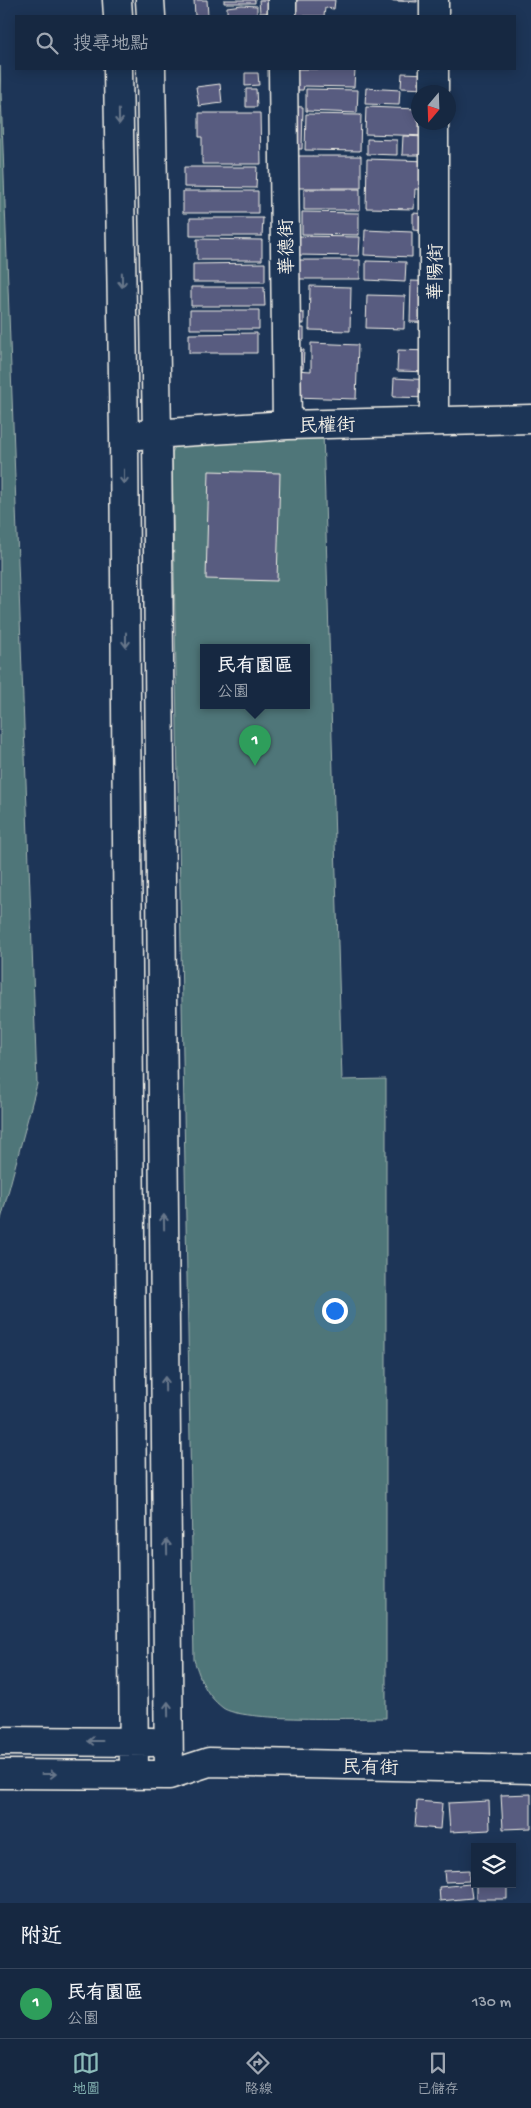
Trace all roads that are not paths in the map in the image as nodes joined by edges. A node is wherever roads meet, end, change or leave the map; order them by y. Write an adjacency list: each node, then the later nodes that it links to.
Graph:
1 (117, 0): 5 (street)
2 (150, 0): 6 (street)
3 (282, 0): 7 (street)
4 (434, 0): 8 (street)
5 (118, 15)
6 (151, 15)
7 (282, 15)
8 (434, 15)
9 (118, 70): 18 (street, one-way to 18)
10 (152, 70): 19 (street)
11 (283, 70): 17 (street, 華德街)
12 (434, 70): 13 (street)
13 (434, 85)
14 (434, 130): 16 (street, 華陽街)
15 (531, 419): 16 (street, 民權街)
16 (434, 421): 17 (street, 民權街)
17 (287, 424): 19 (street, 民權街)
18 (124, 435): 19 (street, 民權街); 21 (street, one-way to 21)
19 (157, 435): 22 (street, one-way to 19)
20 (0, 1741): 21 (street, 民有街, one-way to 20)
21 (135, 1741): 22 (street, 民有街); 26 (street)
22 (168, 1743): 23 (street, 民有街); 27 (street)
23 (209, 1762): 24 (street, 民有街); 27 (street, 民有街)
24 (531, 1769)
25 (0, 1774): 26 (street, 民有街, one-way to 26)
26 (134, 1774): 27 (street, 民有街)
27 (169, 1775)

